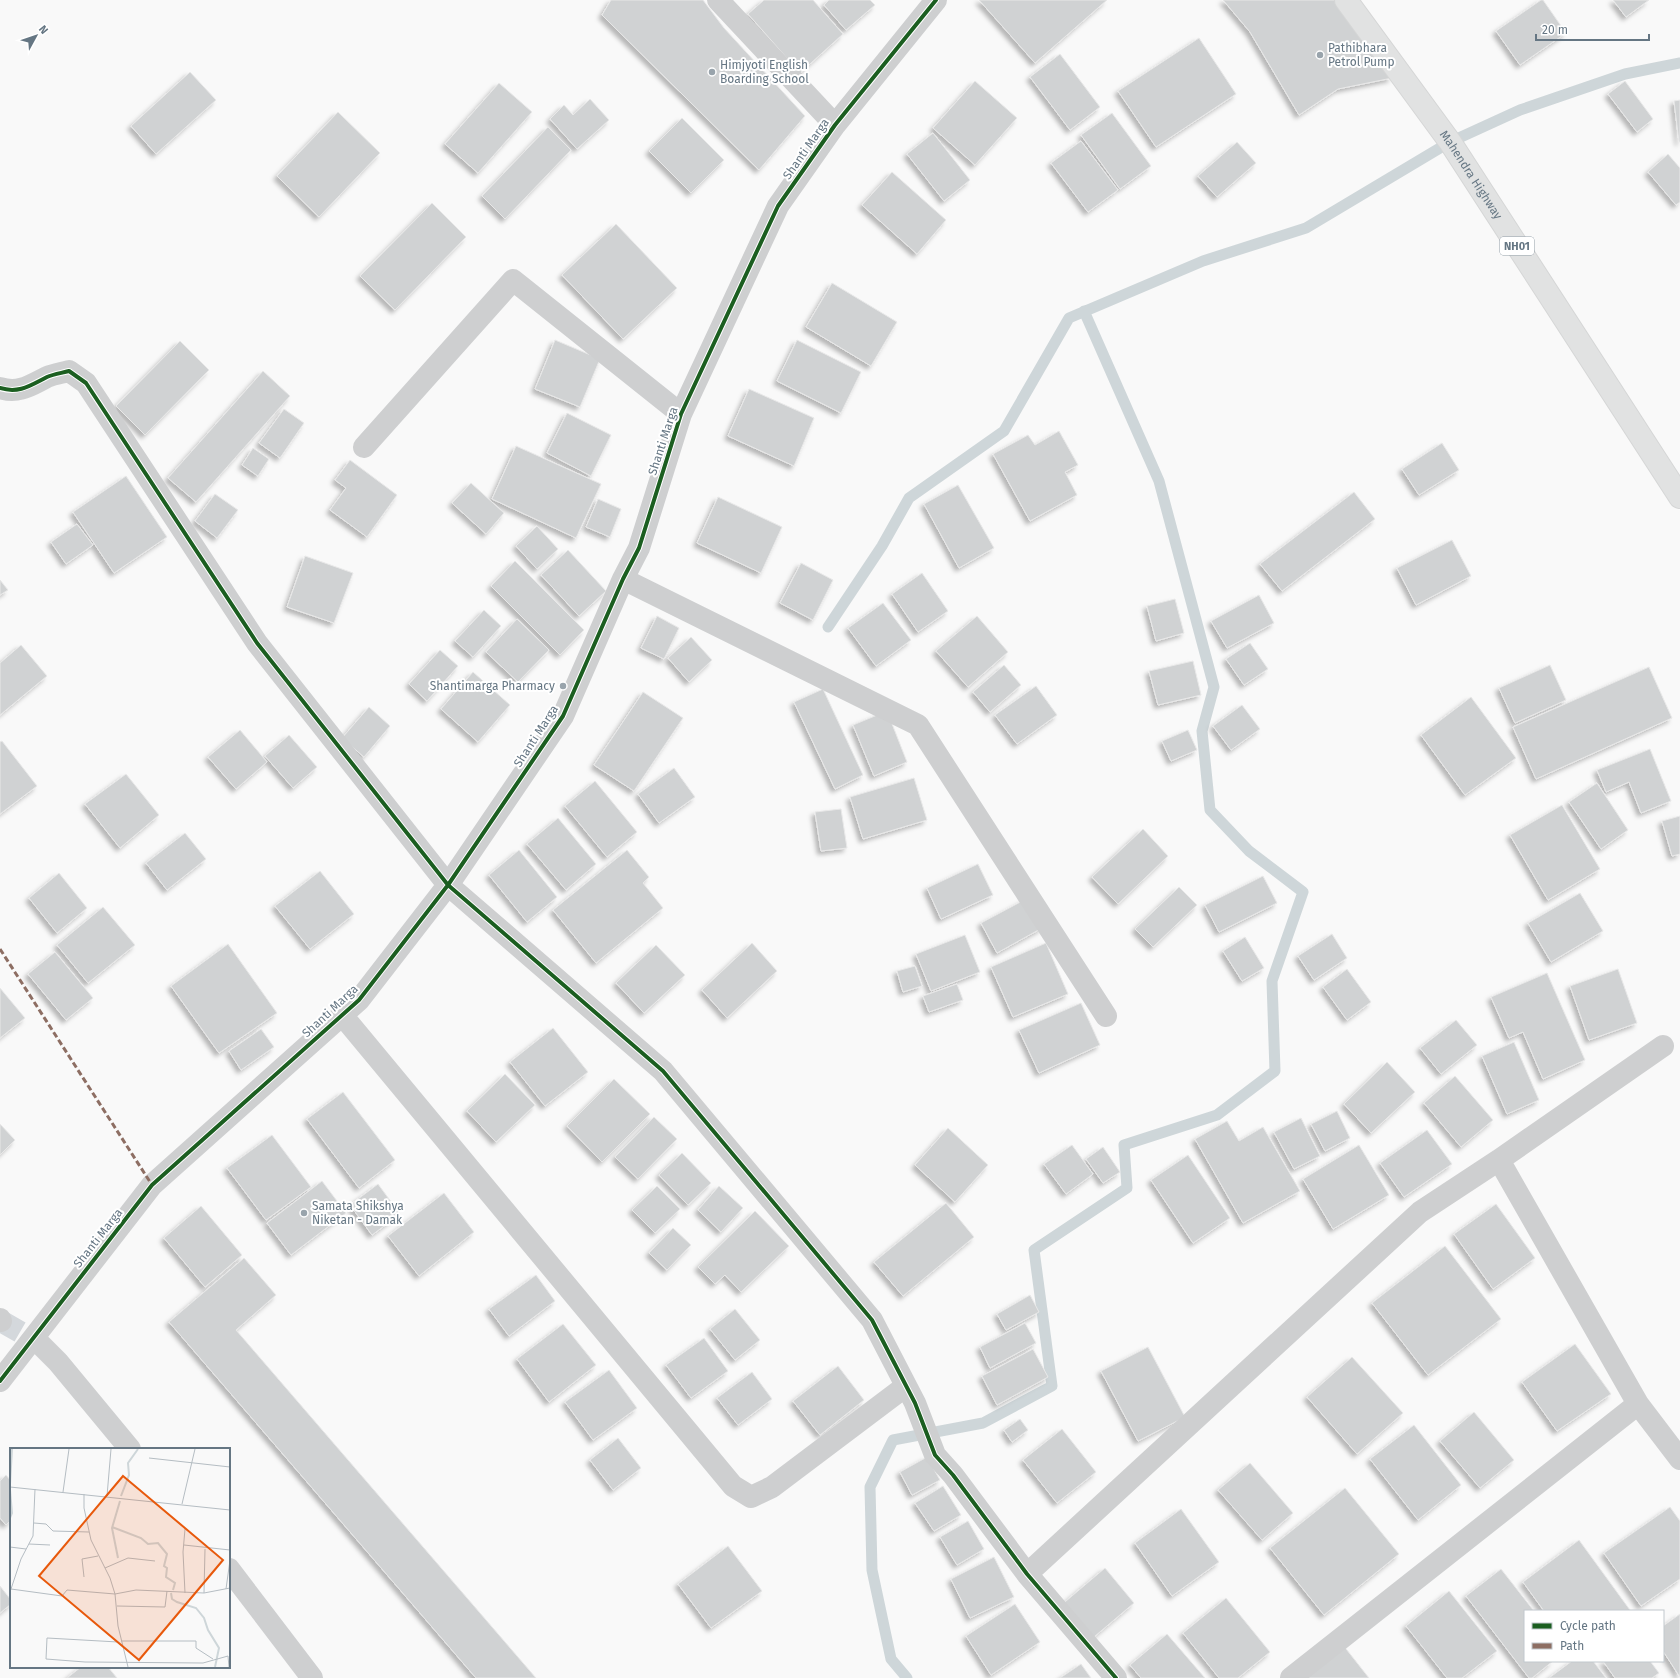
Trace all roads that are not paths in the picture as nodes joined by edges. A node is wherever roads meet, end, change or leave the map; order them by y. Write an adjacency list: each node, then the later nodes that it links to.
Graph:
1 (718, 0): 4 (street)
2 (936, 0): 4 (street, Shanti Marga)
3 (1352, 2): 8 (highway, Mahendra Highway / NH01)
4 (836, 125): 6 (street, Shanti Marga)
5 (0, 388): 10 (street)
6 (681, 414): 7 (street); 9 (street, Shanti Marga)
7 (364, 447)
8 (1680, 497)
9 (623, 579): 10 (street, Shanti Marga); 12 (street)
10 (448, 885): 11 (street, Shanti Marga); 17 (street)
11 (342, 1015): 16 (street, Shanti Marga); 17 (street)
12 (1106, 1016)
13 (1663, 1046): 14 (street)
14 (1499, 1160): 18 (street); 22 (street)
15 (39, 1343): 19 (street)
16 (0, 1381)
17 (910, 1395): 22 (street)
18 (1638, 1404): 20 (street); 25 (street)
19 (129, 1448)
20 (1680, 1459)
21 (230, 1570): 23 (street)
22 (1027, 1574): 24 (street)
23 (312, 1678)
24 (1116, 1678)
25 (1290, 1678)

